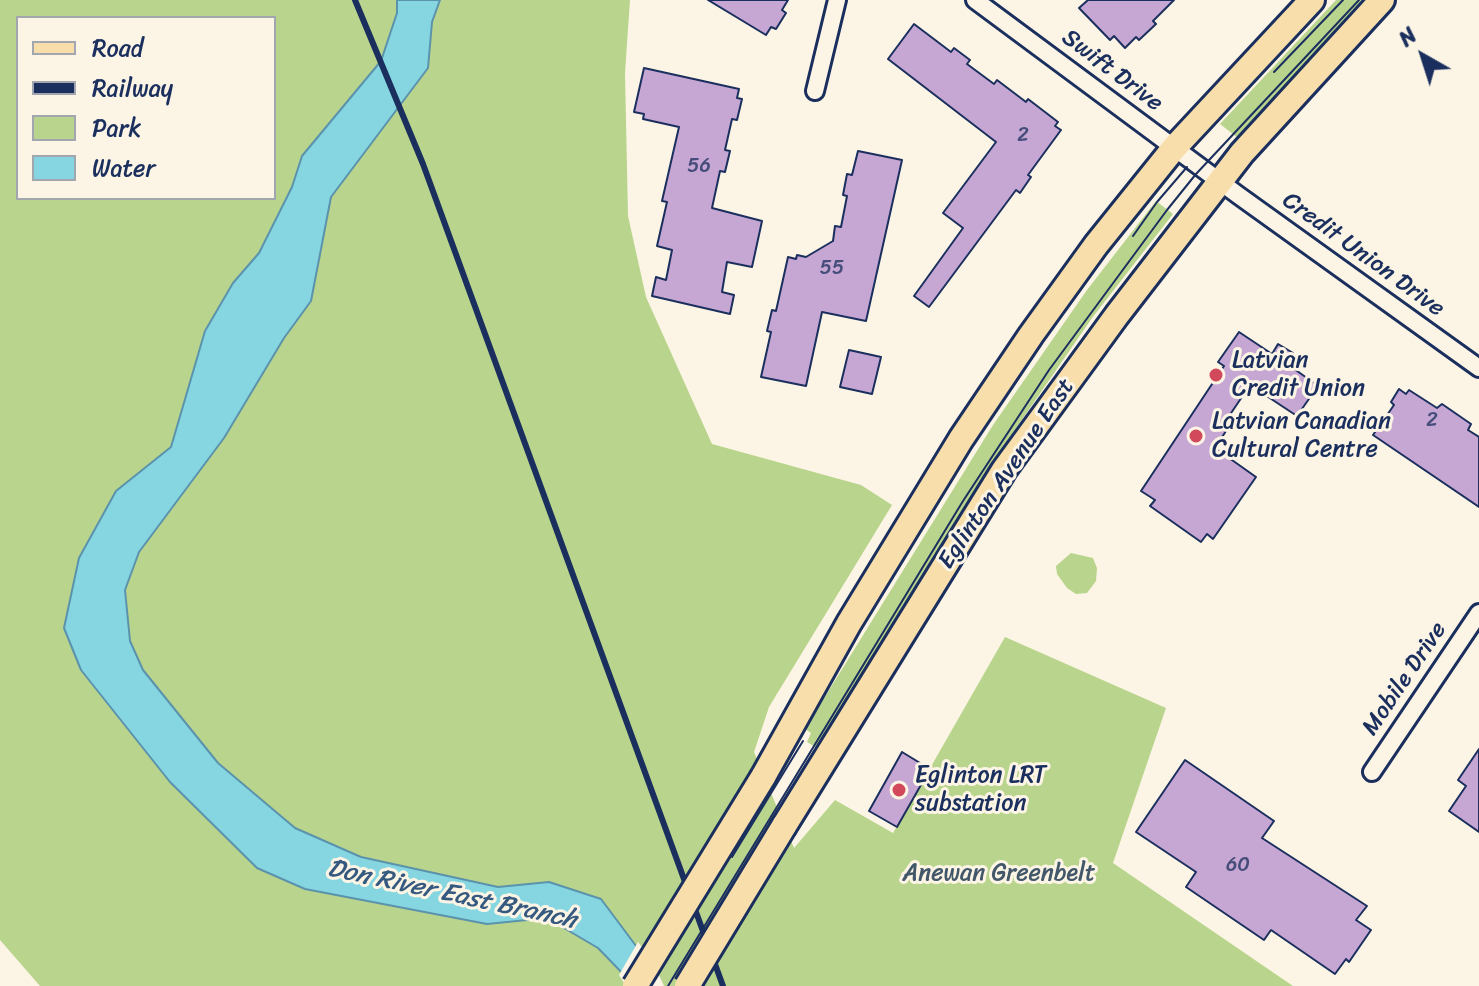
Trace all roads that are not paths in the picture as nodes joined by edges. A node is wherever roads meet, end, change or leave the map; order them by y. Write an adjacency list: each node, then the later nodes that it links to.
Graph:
1 (837, 0): 5 (street)
2 (975, 0): 6 (street, Swift Drive)
3 (1312, 0): 6 (main road)
4 (1382, 0): 7 (main road, Eglinton Avenue East)
5 (815, 91)
6 (1174, 148): 7 (street, Swift Drive); 11 (main road, bridge)
7 (1220, 181): 8 (street, Credit Union Drive); 12 (main road, Eglinton Avenue East, bridge)
8 (1479, 368)
9 (1479, 613): 10 (street, Mobile Drive)
10 (1372, 772)
11 (635, 986)
12 (687, 986)

